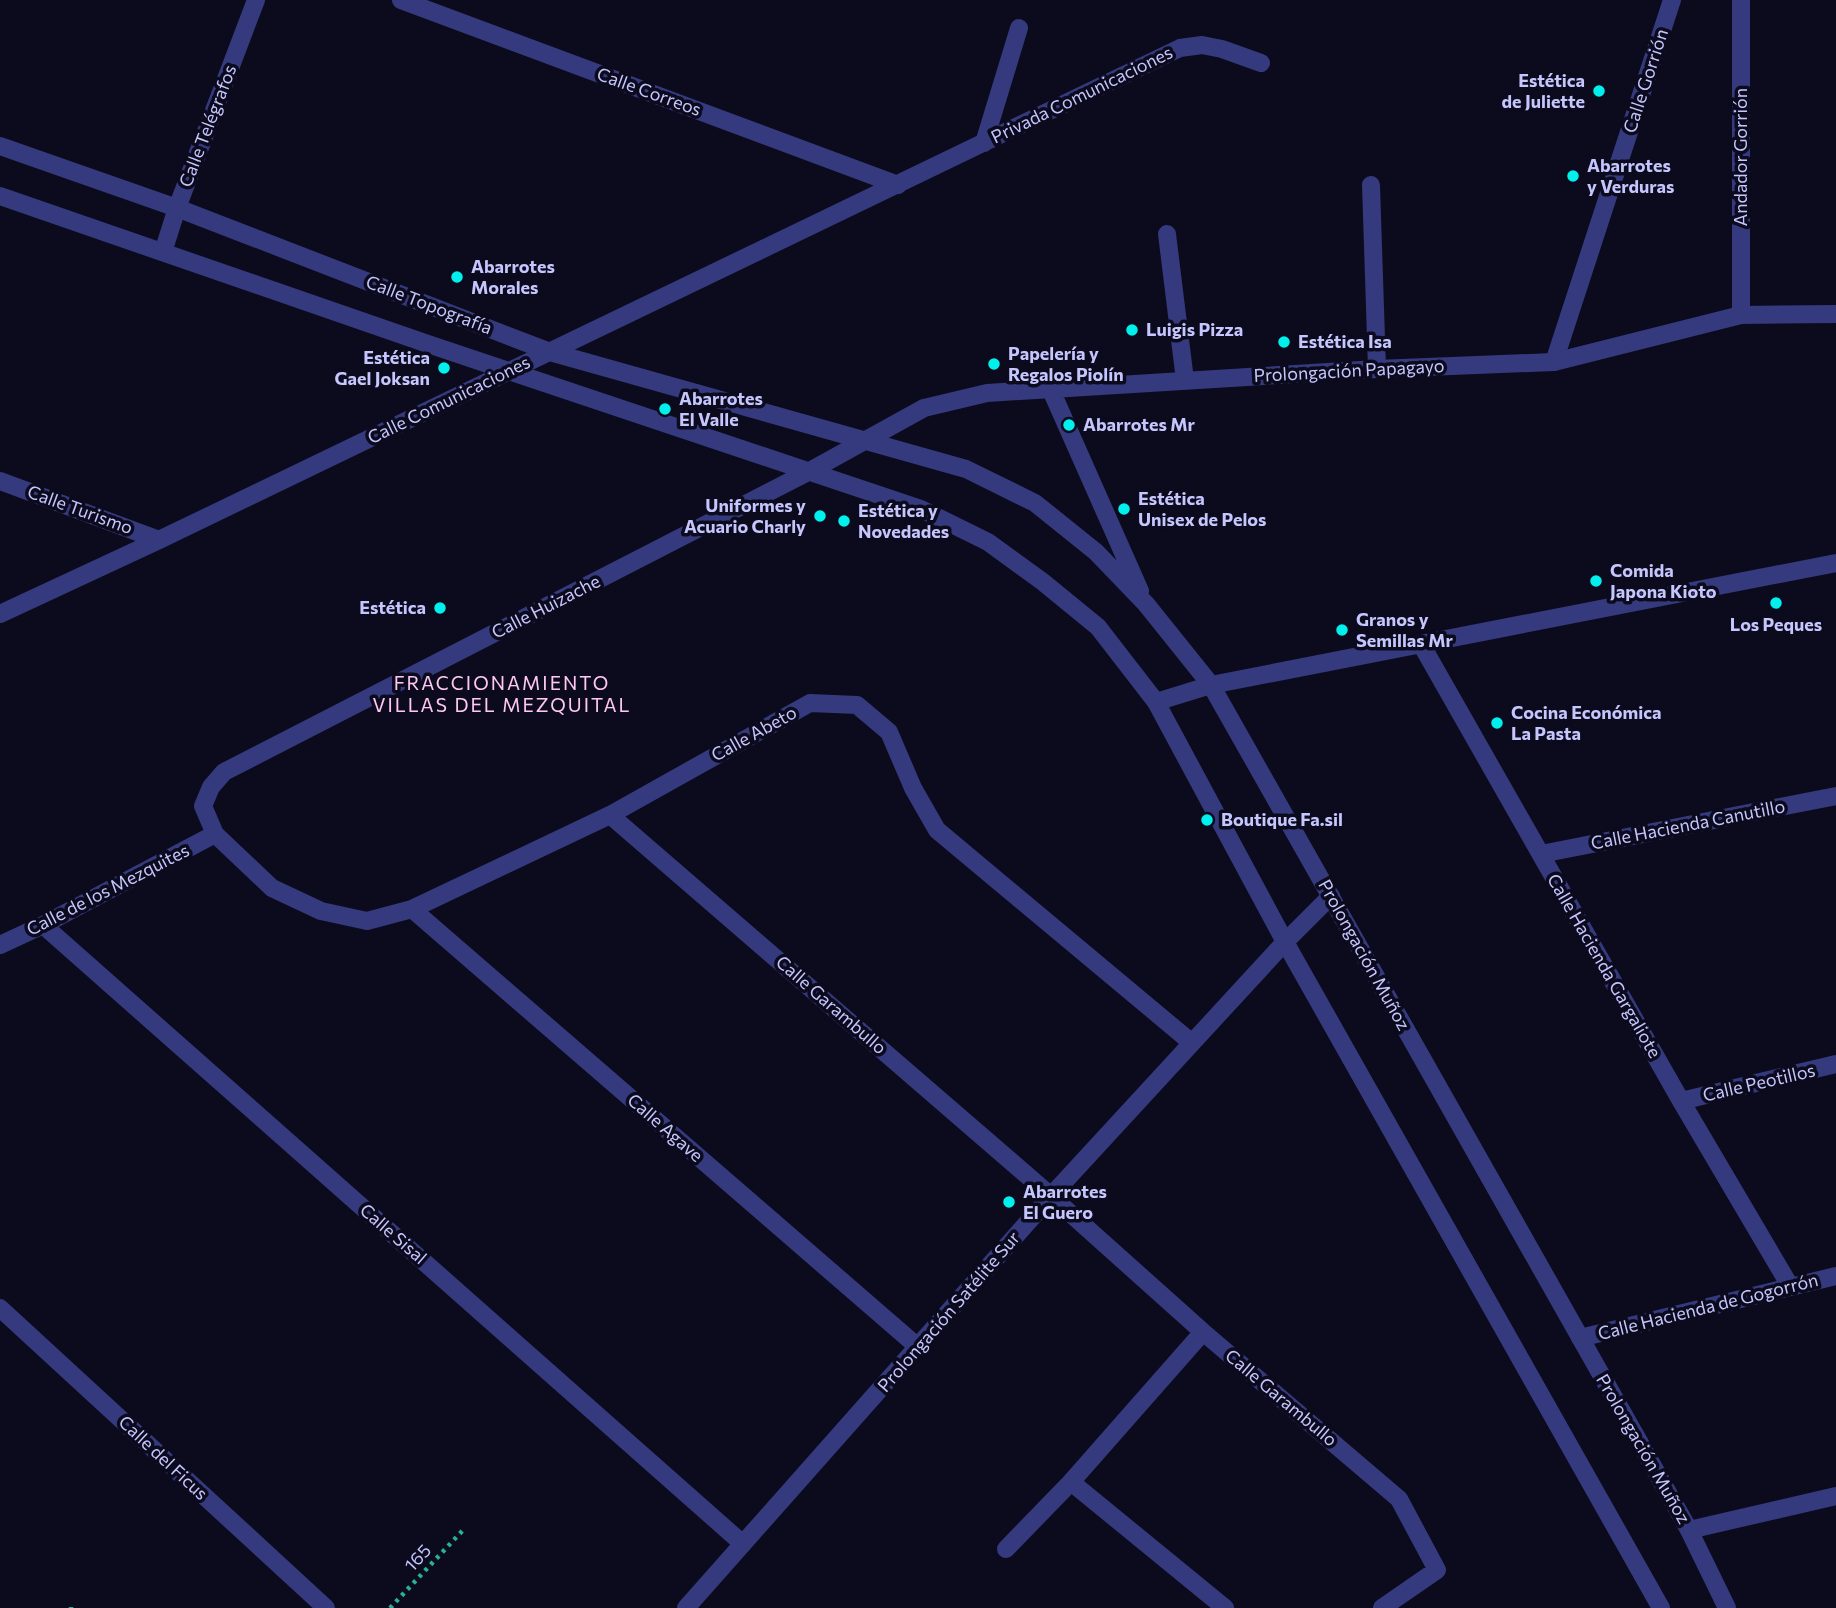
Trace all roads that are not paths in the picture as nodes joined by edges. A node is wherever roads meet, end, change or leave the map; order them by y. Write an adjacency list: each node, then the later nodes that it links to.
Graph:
1 (256, 0): 12 (street, Calle Telégrafos)
2 (401, 0): 9 (street, Calle Correos)
3 (1672, 0): 18 (street, Calle Gorrión)
4 (1741, 0): 16 (street, Andador Gorrión)
5 (1020, 28): 7 (street, Privada Comunicaciones)
6 (1261, 63): 7 (street, Privada Comunicaciones)
7 (984, 143): 9 (street, Privada Comunicaciones)
8 (0, 146): 12 (street, Calle Topografía)
9 (898, 185): 17 (street, Calle Comunicaciones)
10 (1371, 185): 19 (street)
11 (0, 196): 14 (street, Calle Topografía)
12 (177, 208): 14 (street, Calle Telégrafos); 17 (street, Calle Topografía)
13 (1167, 234): 21 (street)
14 (163, 252): 20 (street, Calle Topografía)
15 (1836, 314): 16 (street, Prolongación Papagayo)
16 (1741, 315): 18 (street, Prolongación Papagayo)
17 (550, 352): 20 (street, Calle Comunicaciones); 23 (street, Calle Topografía)
18 (1555, 362): 19 (street, Prolongación Papagayo)
19 (1377, 369): 21 (street, Prolongación Papagayo)
20 (509, 371): 24 (street, Calle Topografía); 26 (street, Calle Comunicaciones)
21 (1185, 380): 22 (street, Prolongación Papagayo)
22 (1051, 390): 23 (street, Prolongación Papagayo); 28 (street)
23 (866, 439): 24 (street, Calle Huizache); 28 (street, Prolongación Muñoz)
24 (810, 471): 32 (street); 35 (street, Calle Huizache)
25 (0, 481): 26 (street, Calle Turismo)
26 (159, 540): 29 (street, Calle Comunicaciones)
27 (1836, 563): 30 (street)
28 (1146, 604): 31 (street, Prolongación Muñoz)
29 (0, 614)
30 (1421, 644): 31 (street); 36 (street, Calle Hacienda Gargaliote)
31 (1212, 685): 32 (street); 37 (street, Prolongación Muñoz)
32 (1156, 702): 40 (street)
33 (1836, 796): 36 (street, Calle Hacienda Canutillo)
34 (610, 815): 38 (street, Calle Abeto); 42 (street, Calle Abeto); 45 (street, Calle Garambullo)
35 (215, 834): 38 (street, Calle Abeto); 39 (street, Calle de los Mezquites)
36 (1541, 855): 44 (street, Calle Hacienda Gargaliote)
37 (1331, 896): 40 (street, Prolongación Satélite Sur); 50 (street, Prolongación Muñoz)
38 (412, 909): 51 (street, Calle Agave)
39 (43, 925): 41 (street, Calle de los Mezquites); 55 (street, Calle Sisal)
40 (1285, 942): 42 (street, Prolongación Satélite Sur); 61 (street)
41 (0, 945)
42 (1192, 1043): 45 (street, Prolongación Satélite Sur)
43 (1836, 1064): 44 (street, Calle Peotillos)
44 (1681, 1101): 47 (street, Calle Hacienda Gargaliote)
45 (1051, 1196): 49 (street, Calle Garambullo); 51 (street, Prolongación Satélite Sur)
46 (1836, 1276): 47 (street, Calle Hacienda de Gogorrón)
47 (1790, 1286): 50 (street, Calle Hacienda de Gogorrón)
48 (0, 1308): 57 (street, Calle del Ficus)
49 (1203, 1332): 52 (street); 60 (street, Calle Garambullo)
50 (1580, 1338): 54 (street, Prolongación Muñoz)
51 (918, 1347): 55 (street, Prolongación Satélite Sur)
52 (1071, 1482): 56 (street); 59 (street)
53 (1836, 1496): 54 (street)
54 (1689, 1530): 62 (street, Prolongación Muñoz)
55 (743, 1544): 58 (street, Prolongación Satélite Sur)
56 (1006, 1549)
57 (326, 1608)
58 (686, 1608)
59 (1225, 1608)
60 (1382, 1608)
61 (1661, 1608)
62 (1727, 1608)

